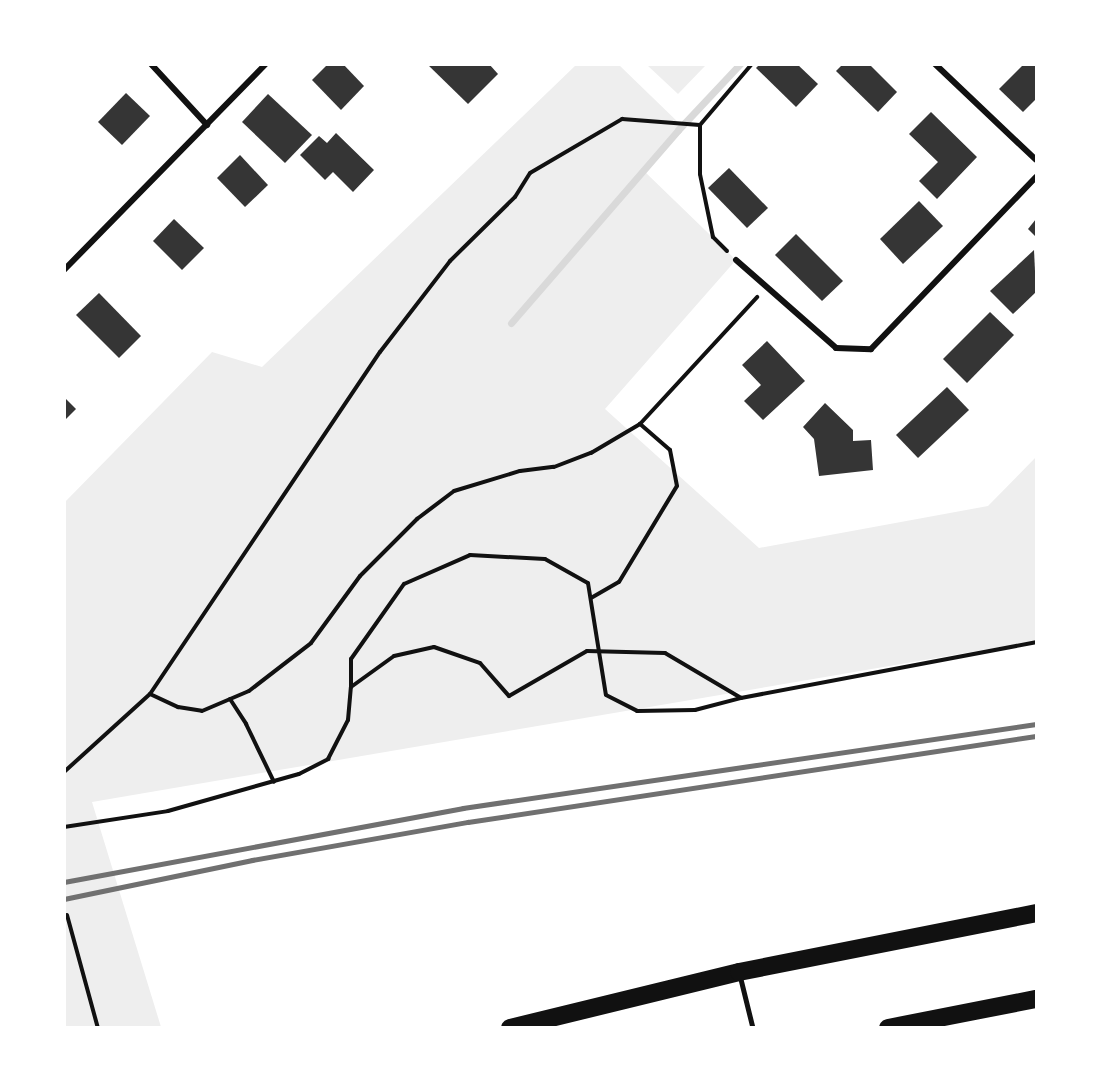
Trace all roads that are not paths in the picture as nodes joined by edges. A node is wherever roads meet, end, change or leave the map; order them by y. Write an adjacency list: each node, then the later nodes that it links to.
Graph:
1 (151, 64): 4 (street)
2 (266, 64): 4 (street)
3 (935, 64): 5 (street)
4 (207, 125): 8 (street)
5 (1036, 160)
6 (1036, 177): 7 (street)
7 (736, 260)
8 (64, 270)
9 (1036, 913): 10 (highway)
10 (740, 972): 12 (highway); 13 (lane)
11 (1036, 999): 14 (highway)
12 (510, 1028)
13 (753, 1028)
14 (888, 1028)

